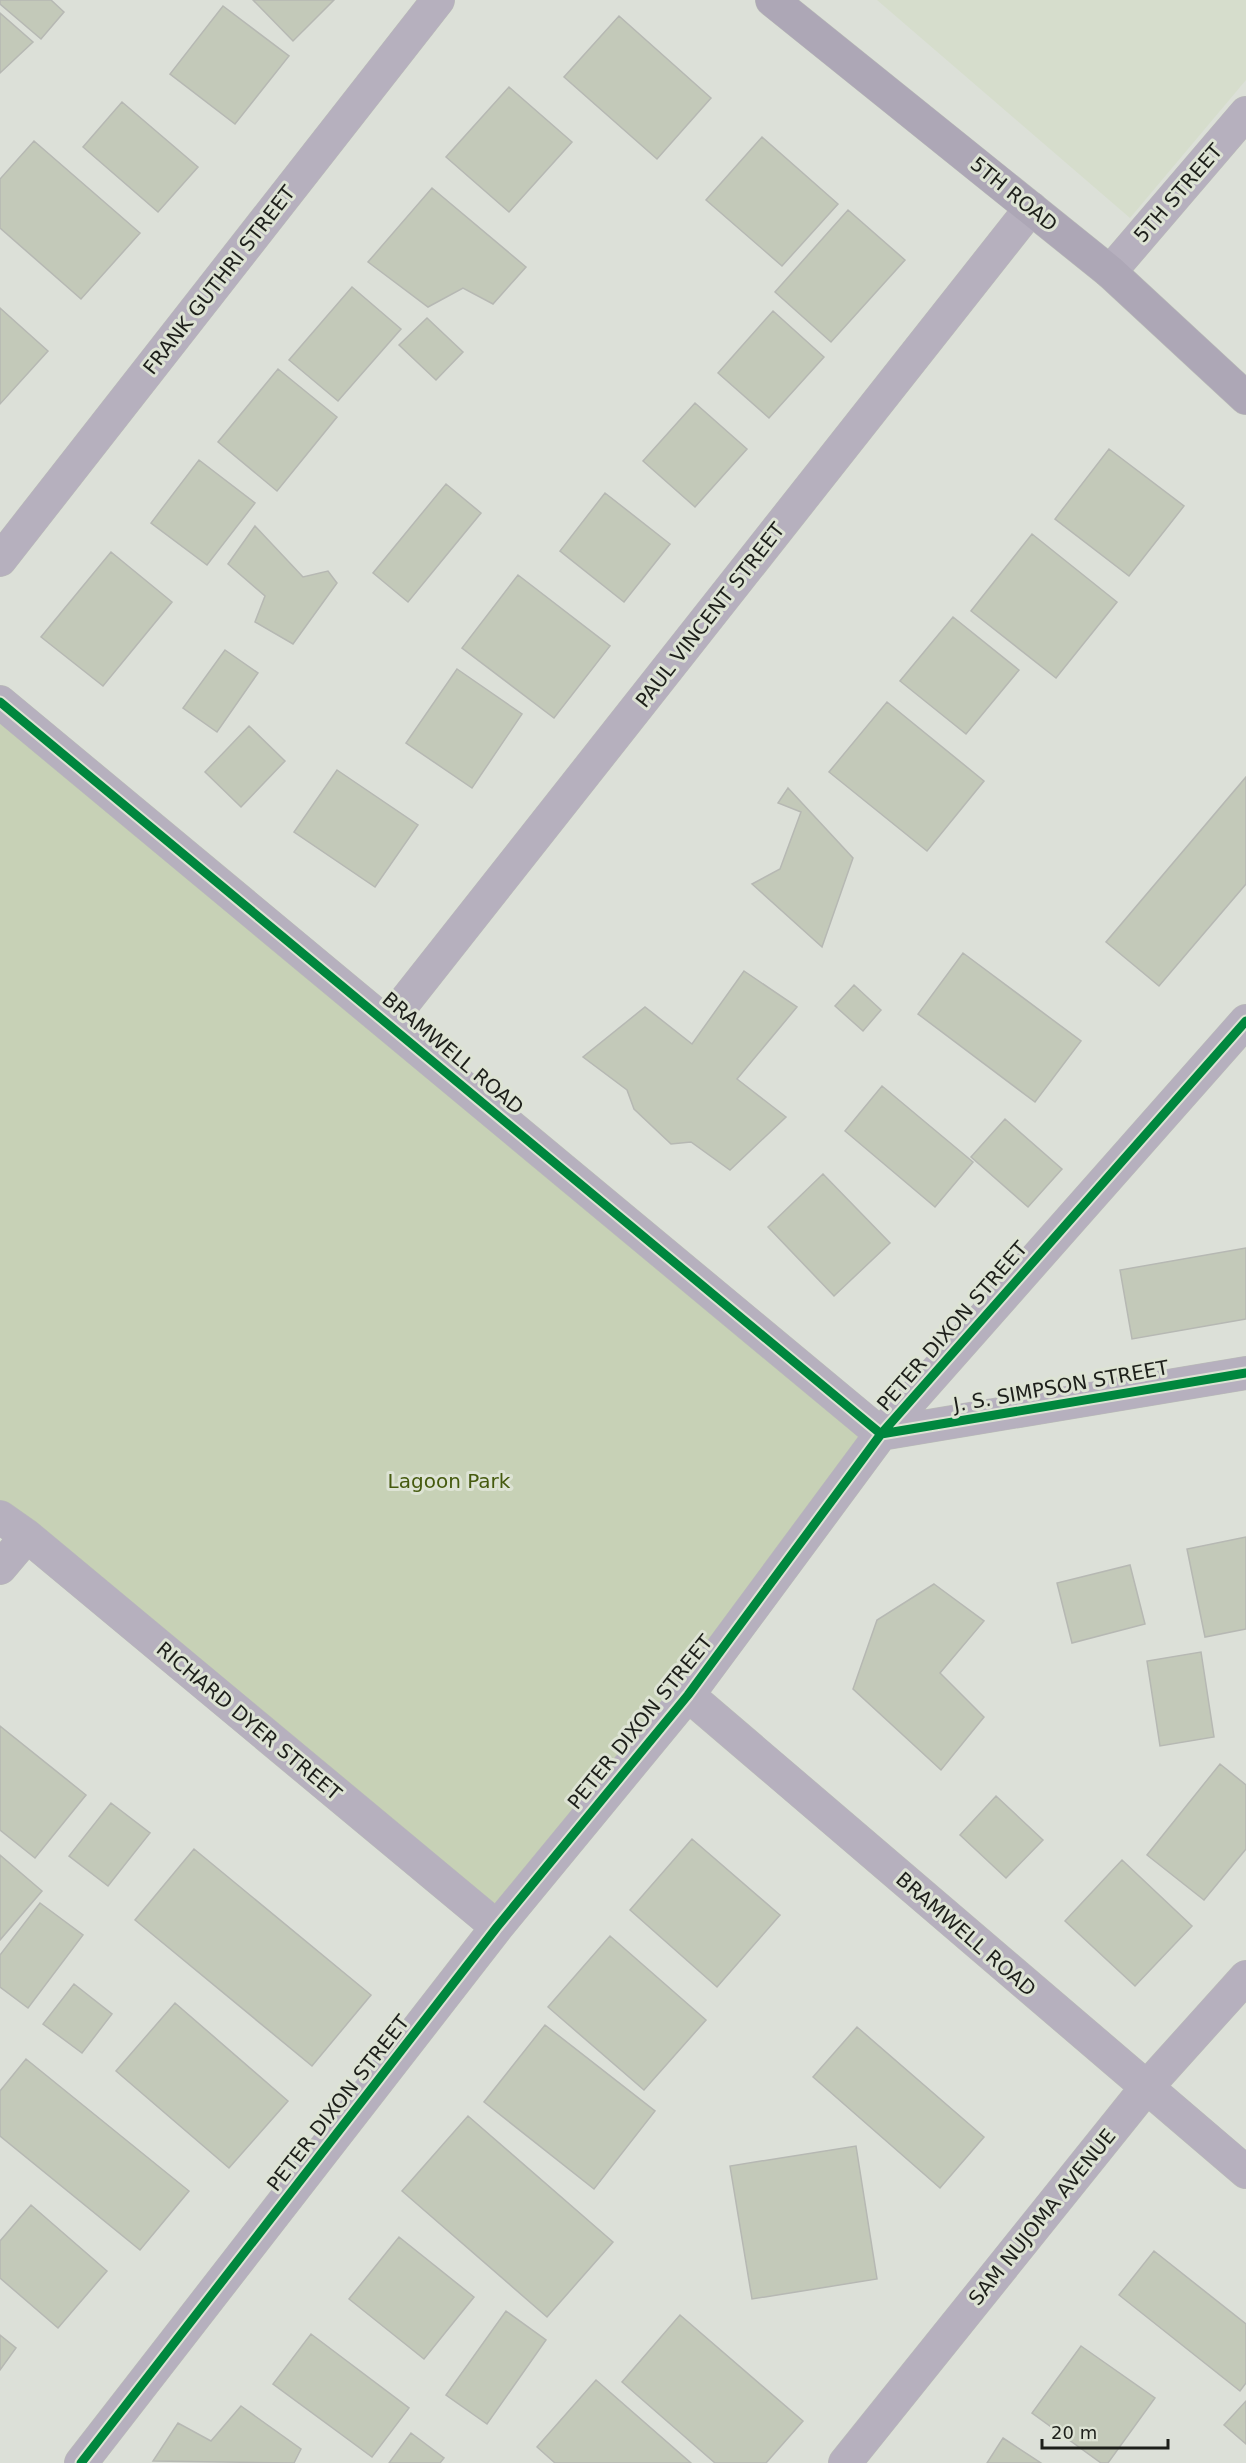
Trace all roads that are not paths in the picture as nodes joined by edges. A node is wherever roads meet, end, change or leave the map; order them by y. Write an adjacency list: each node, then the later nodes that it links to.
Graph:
1 (438, 0): 7 (street, FRANK GUTHRI STREET)
2 (772, 0): 4 (street, 5TH ROAD)
3 (1246, 113): 5 (street, 5TH STREET)
4 (1031, 208): 5 (street, 5TH ROAD); 10 (street, PAUL VINCENT STREET)
5 (1110, 272): 6 (street, 5TH ROAD)
6 (1246, 398)
7 (0, 560)
8 (0, 702): 10 (street, BRAMWELL ROAD)
9 (1246, 1021): 12 (street, PETER DIXON STREET)
10 (388, 1023): 12 (street, BRAMWELL ROAD)
11 (1246, 1373): 12 (street, J. S. SIMPSON STREET)
12 (881, 1434): 16 (street, PETER DIXON STREET)
13 (0, 1517): 14 (street, RICHARD DYER STREET)
14 (27, 1536): 15 (street); 17 (street, RICHARD DYER STREET)
15 (0, 1568)
16 (688, 1695): 17 (street, PETER DIXON STREET); 19 (street, BRAMWELL ROAD)
17 (497, 1927): 21 (street, PETER DIXON STREET)
18 (1246, 1977): 19 (street, SAM NUJOMA AVENUE)
19 (1146, 2088): 20 (street, BRAMWELL ROAD); 22 (street, SAM NUJOMA AVENUE)
20 (1246, 2172)
21 (81, 2463)
22 (845, 2463)

